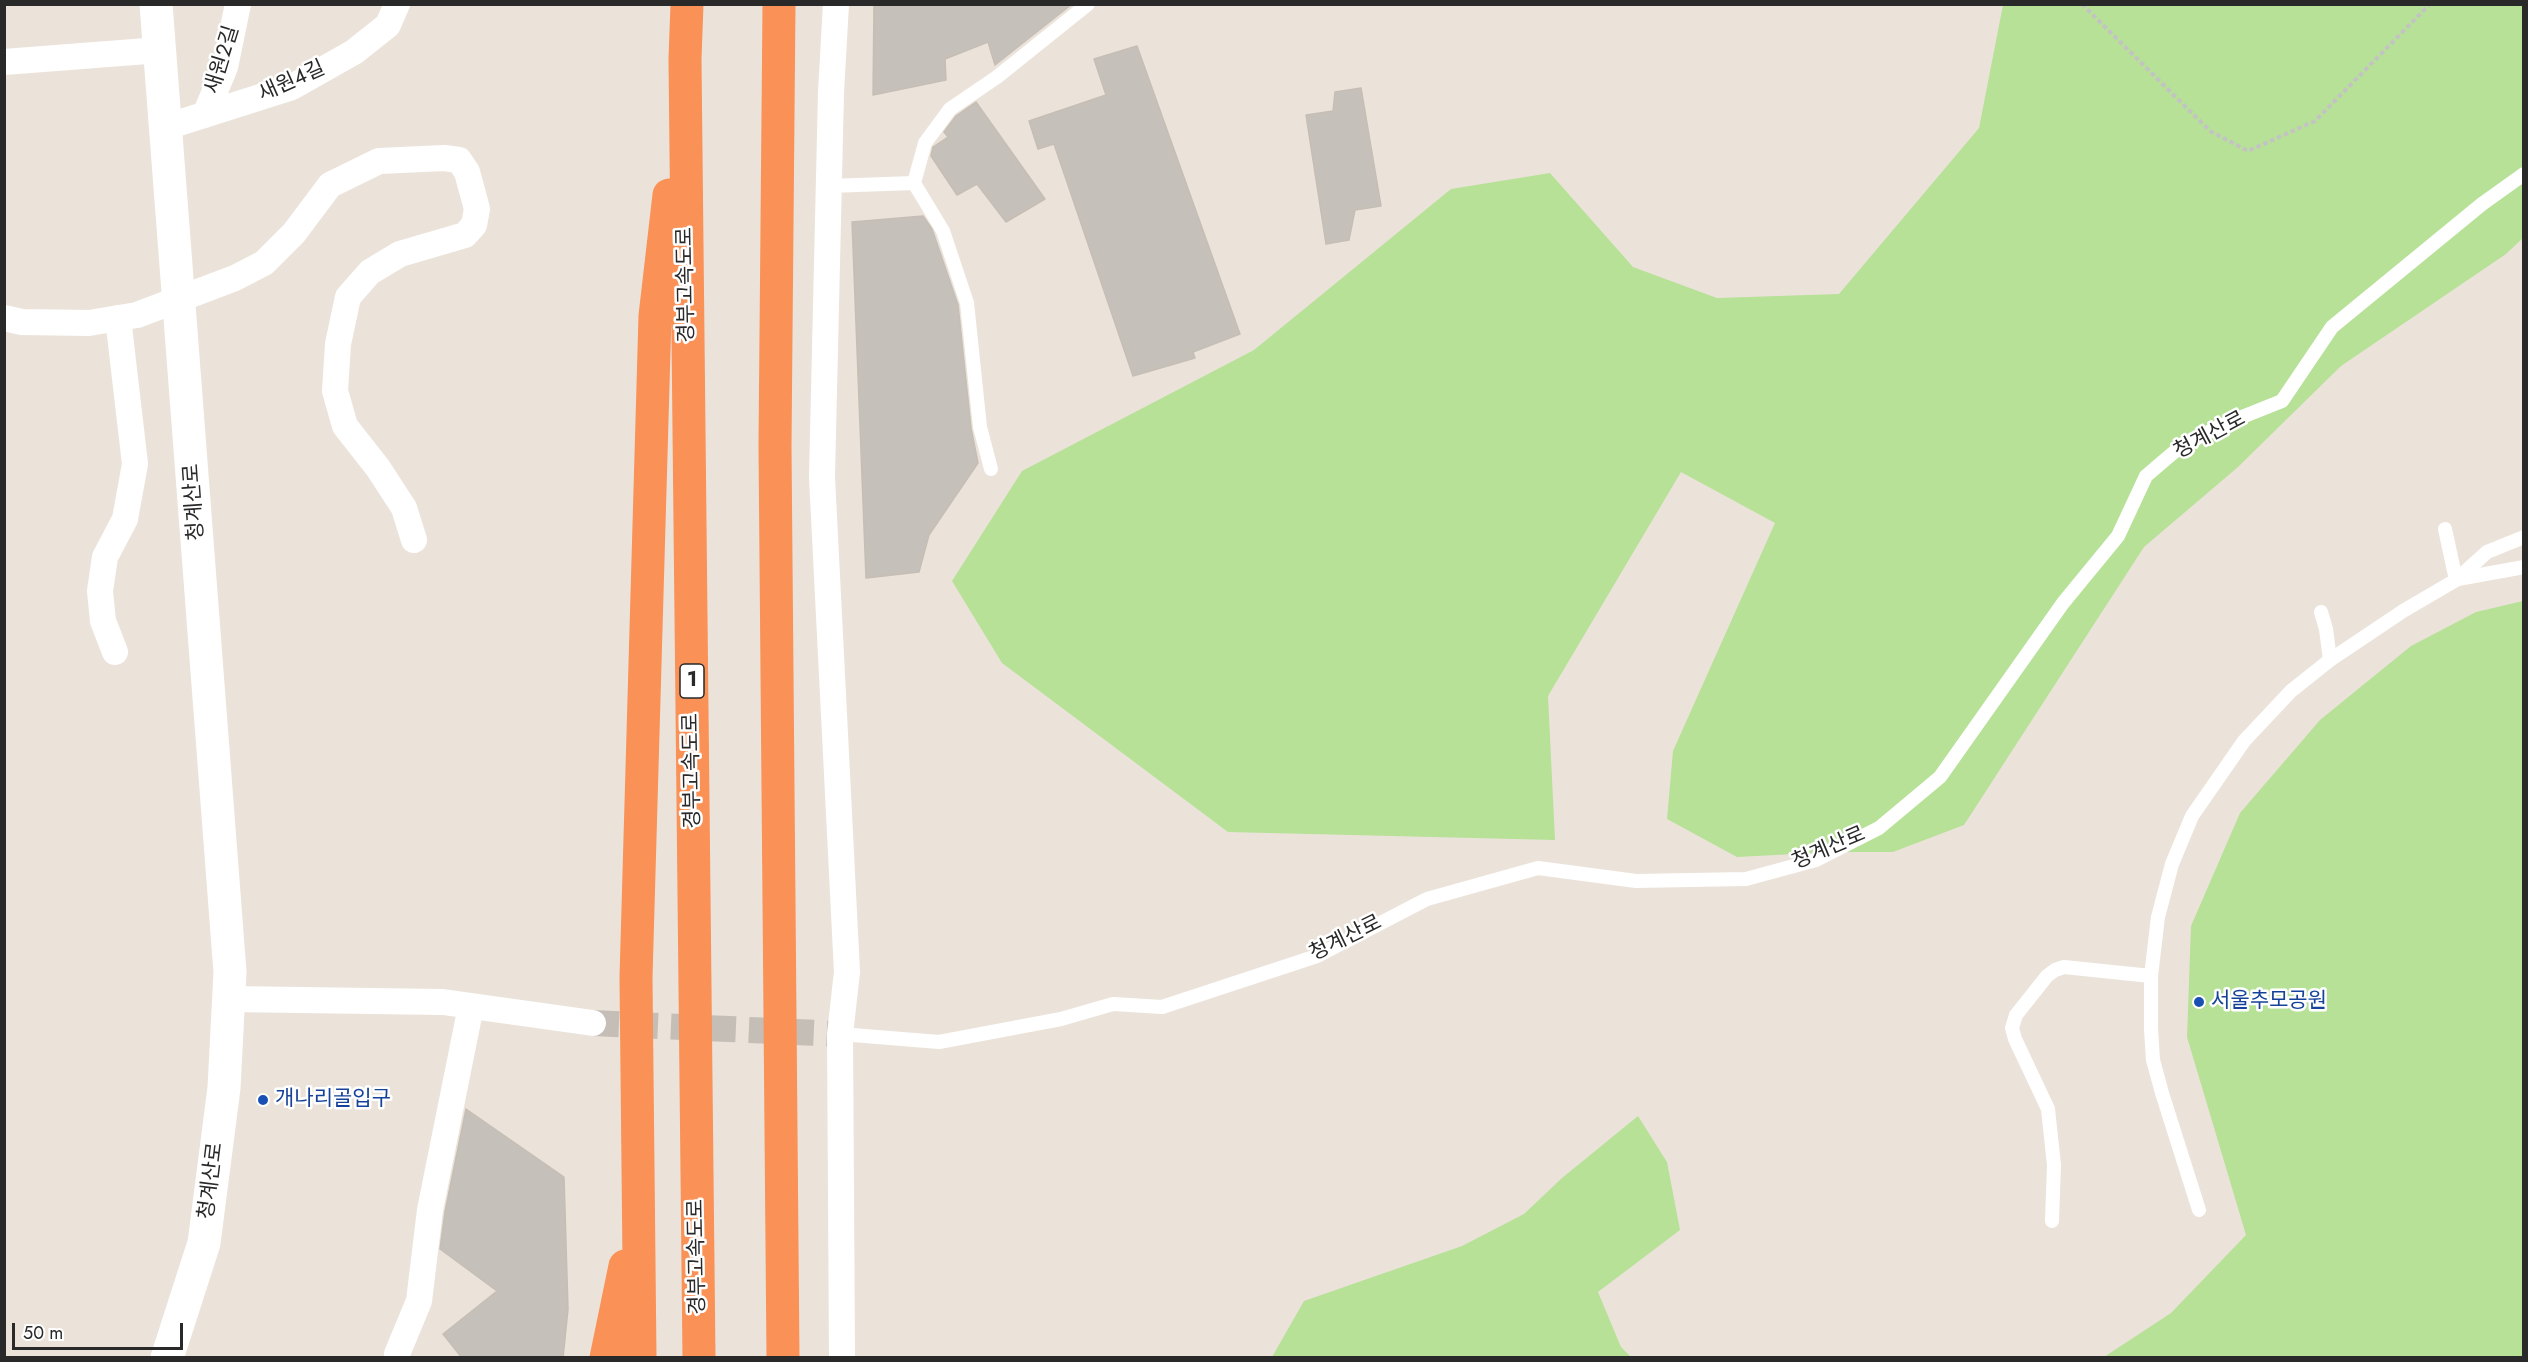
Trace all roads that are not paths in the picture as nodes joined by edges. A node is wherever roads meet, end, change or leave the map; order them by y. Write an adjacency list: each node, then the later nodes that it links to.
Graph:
1 (156, 4): 8 (main road, 청계산로)
2 (238, 4): 11 (street, 새원2길)
3 (397, 4): 11 (street, 새원4길)
4 (687, 4): 9 (highway, 경부고속도로 / 1)
5 (779, 4): 41 (highway)
6 (836, 4): 15 (street)
7 (1088, 4): 14 (lane)
8 (159, 50): 10 (street); 12 (main road, 청계산로)
9 (685, 59): 33 (highway); 40 (highway, 경부고속도로 / 1)
10 (4, 62)
11 (205, 115): 12 (street, 새원4길)
12 (166, 127): 16 (main road, 청계산로)
13 (2523, 174): 32 (lane, 청계산로)
14 (914, 183): 15 (lane); 19 (lane)
15 (829, 186): 32 (street)
16 (179, 298): 18 (street); 22 (street); 29 (main road, 청계산로)
17 (4, 318): 18 (street)
18 (118, 318): 26 (street)
19 (991, 469)
20 (2445, 530): 24 (lane)
21 (2523, 537): 24 (lane)
22 (414, 540)
23 (2523, 567): 24 (lane)
24 (2456, 580): 27 (lane)
25 (2321, 612): 27 (lane)
26 (115, 652)
27 (2330, 660): 28 (lane)
28 (2151, 976): 34 (lane); 35 (lane)
29 (229, 999): 30 (street); 37 (main road, 청계산로)
30 (471, 1006): 31 (street); 36 (street)
31 (593, 1023)
32 (840, 1034): 42 (street)
33 (637, 1060): 38 (highway); 39 (highway)
34 (2199, 1209)
35 (2052, 1221)
36 (397, 1354)
37 (167, 1358)
38 (606, 1358)
39 (640, 1358)
40 (699, 1358)
41 (783, 1358)
42 (842, 1358)

